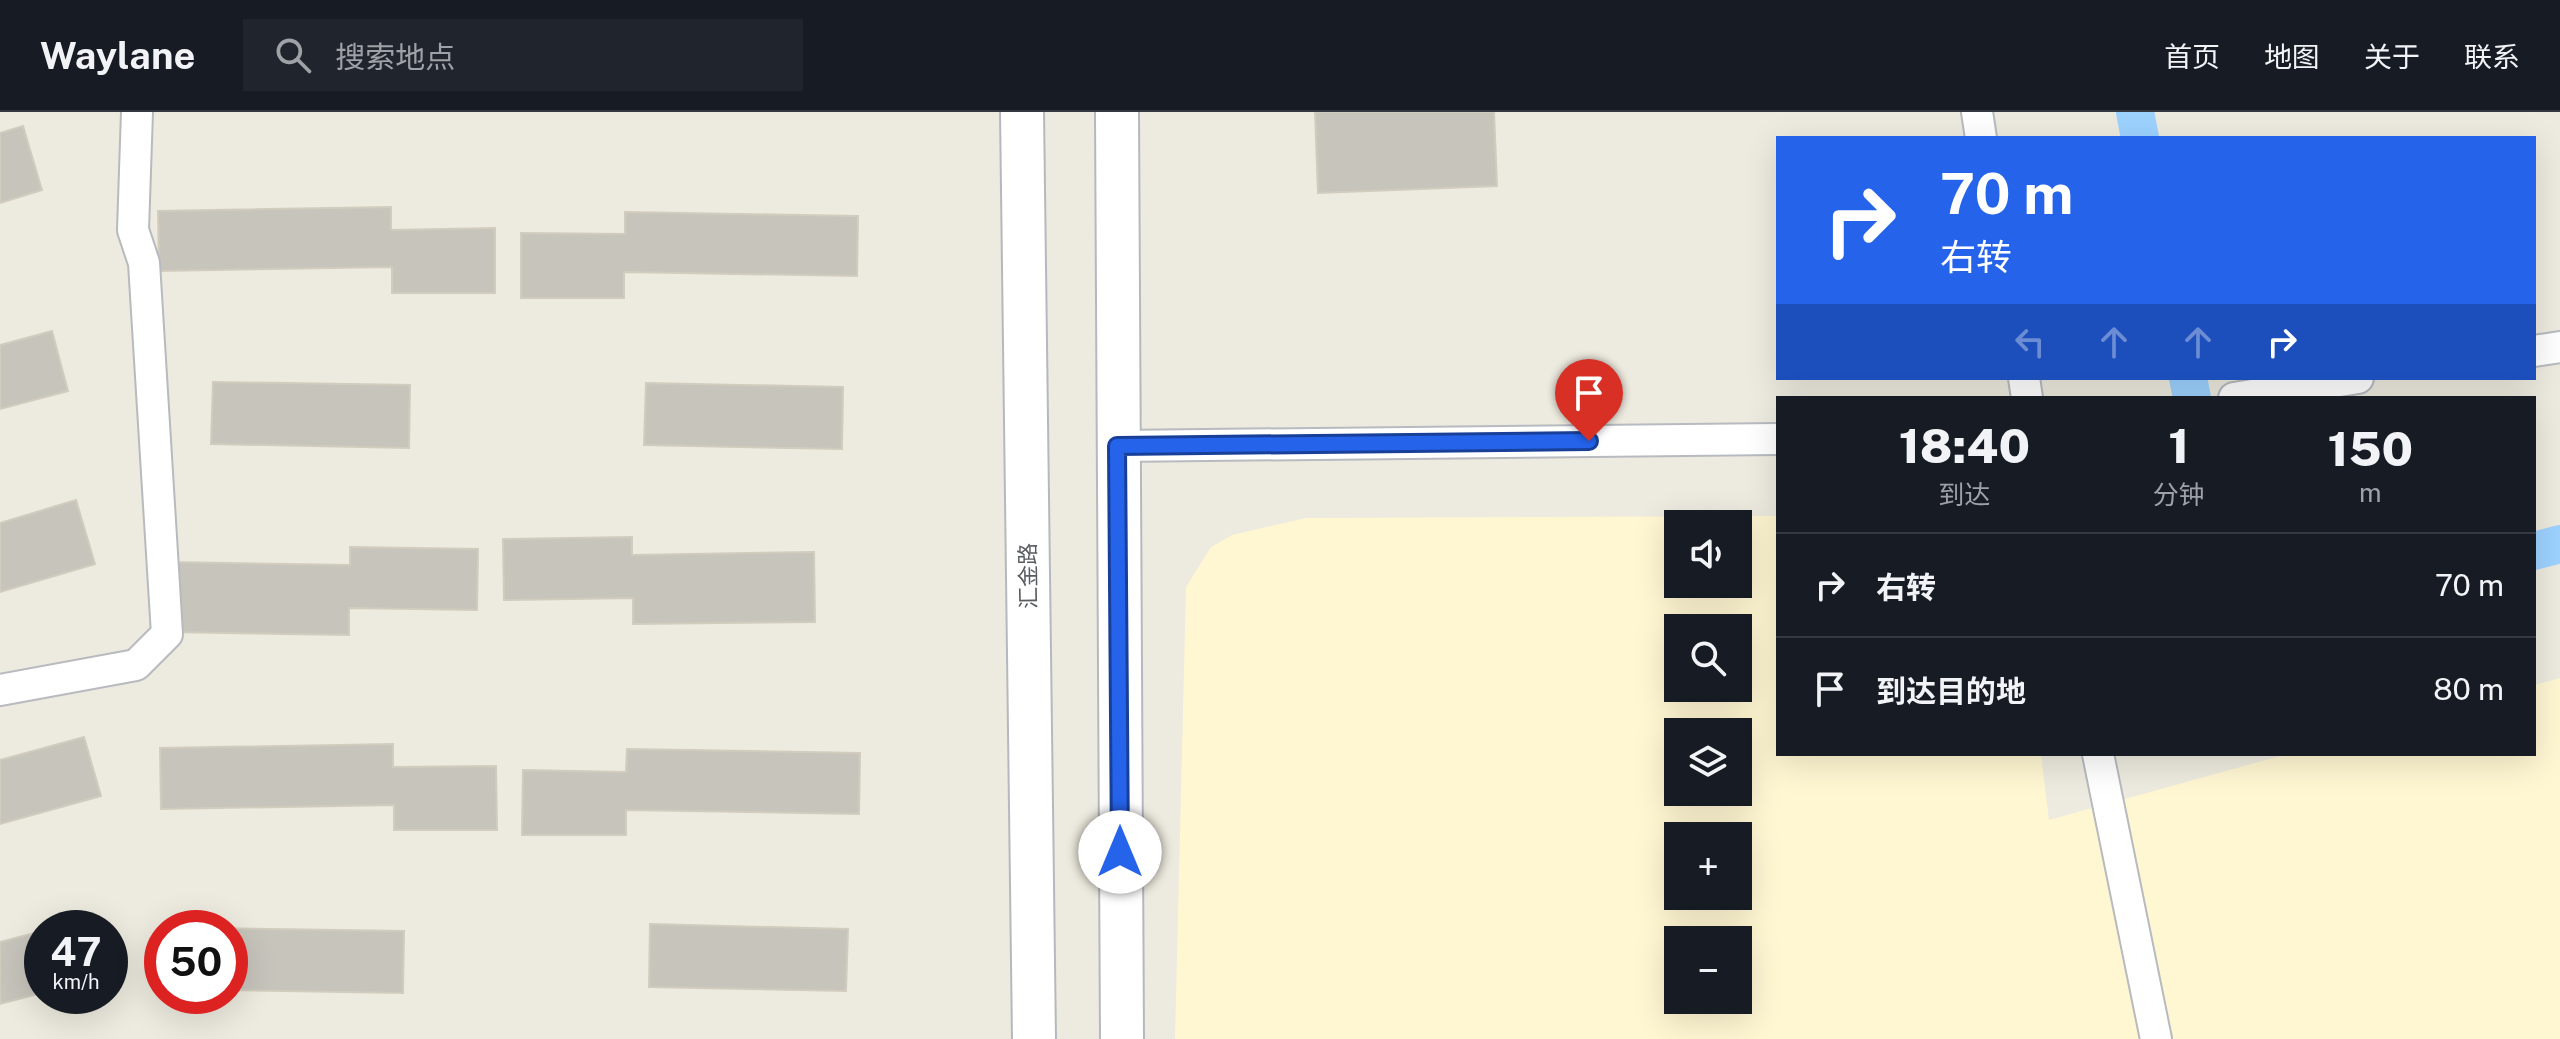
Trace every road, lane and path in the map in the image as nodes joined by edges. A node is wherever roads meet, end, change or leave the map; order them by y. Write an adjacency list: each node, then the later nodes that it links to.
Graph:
1 (137, 112): 12 (street)
2 (1022, 112): 14 (main road, 汇金路)
3 (1117, 112): 11 (main road)
4 (1977, 112): 5 (street)
5 (1981, 136)
6 (2560, 347): 7 (street)
7 (2536, 351)
8 (2345, 380): 9 (street)
9 (2247, 395)
10 (1776, 439): 11 (street)
11 (1117, 446): 15 (main road)
12 (0, 690)
13 (2098, 756): 16 (street)
14 (1034, 1039)
15 (1122, 1039)
16 (2156, 1039)

